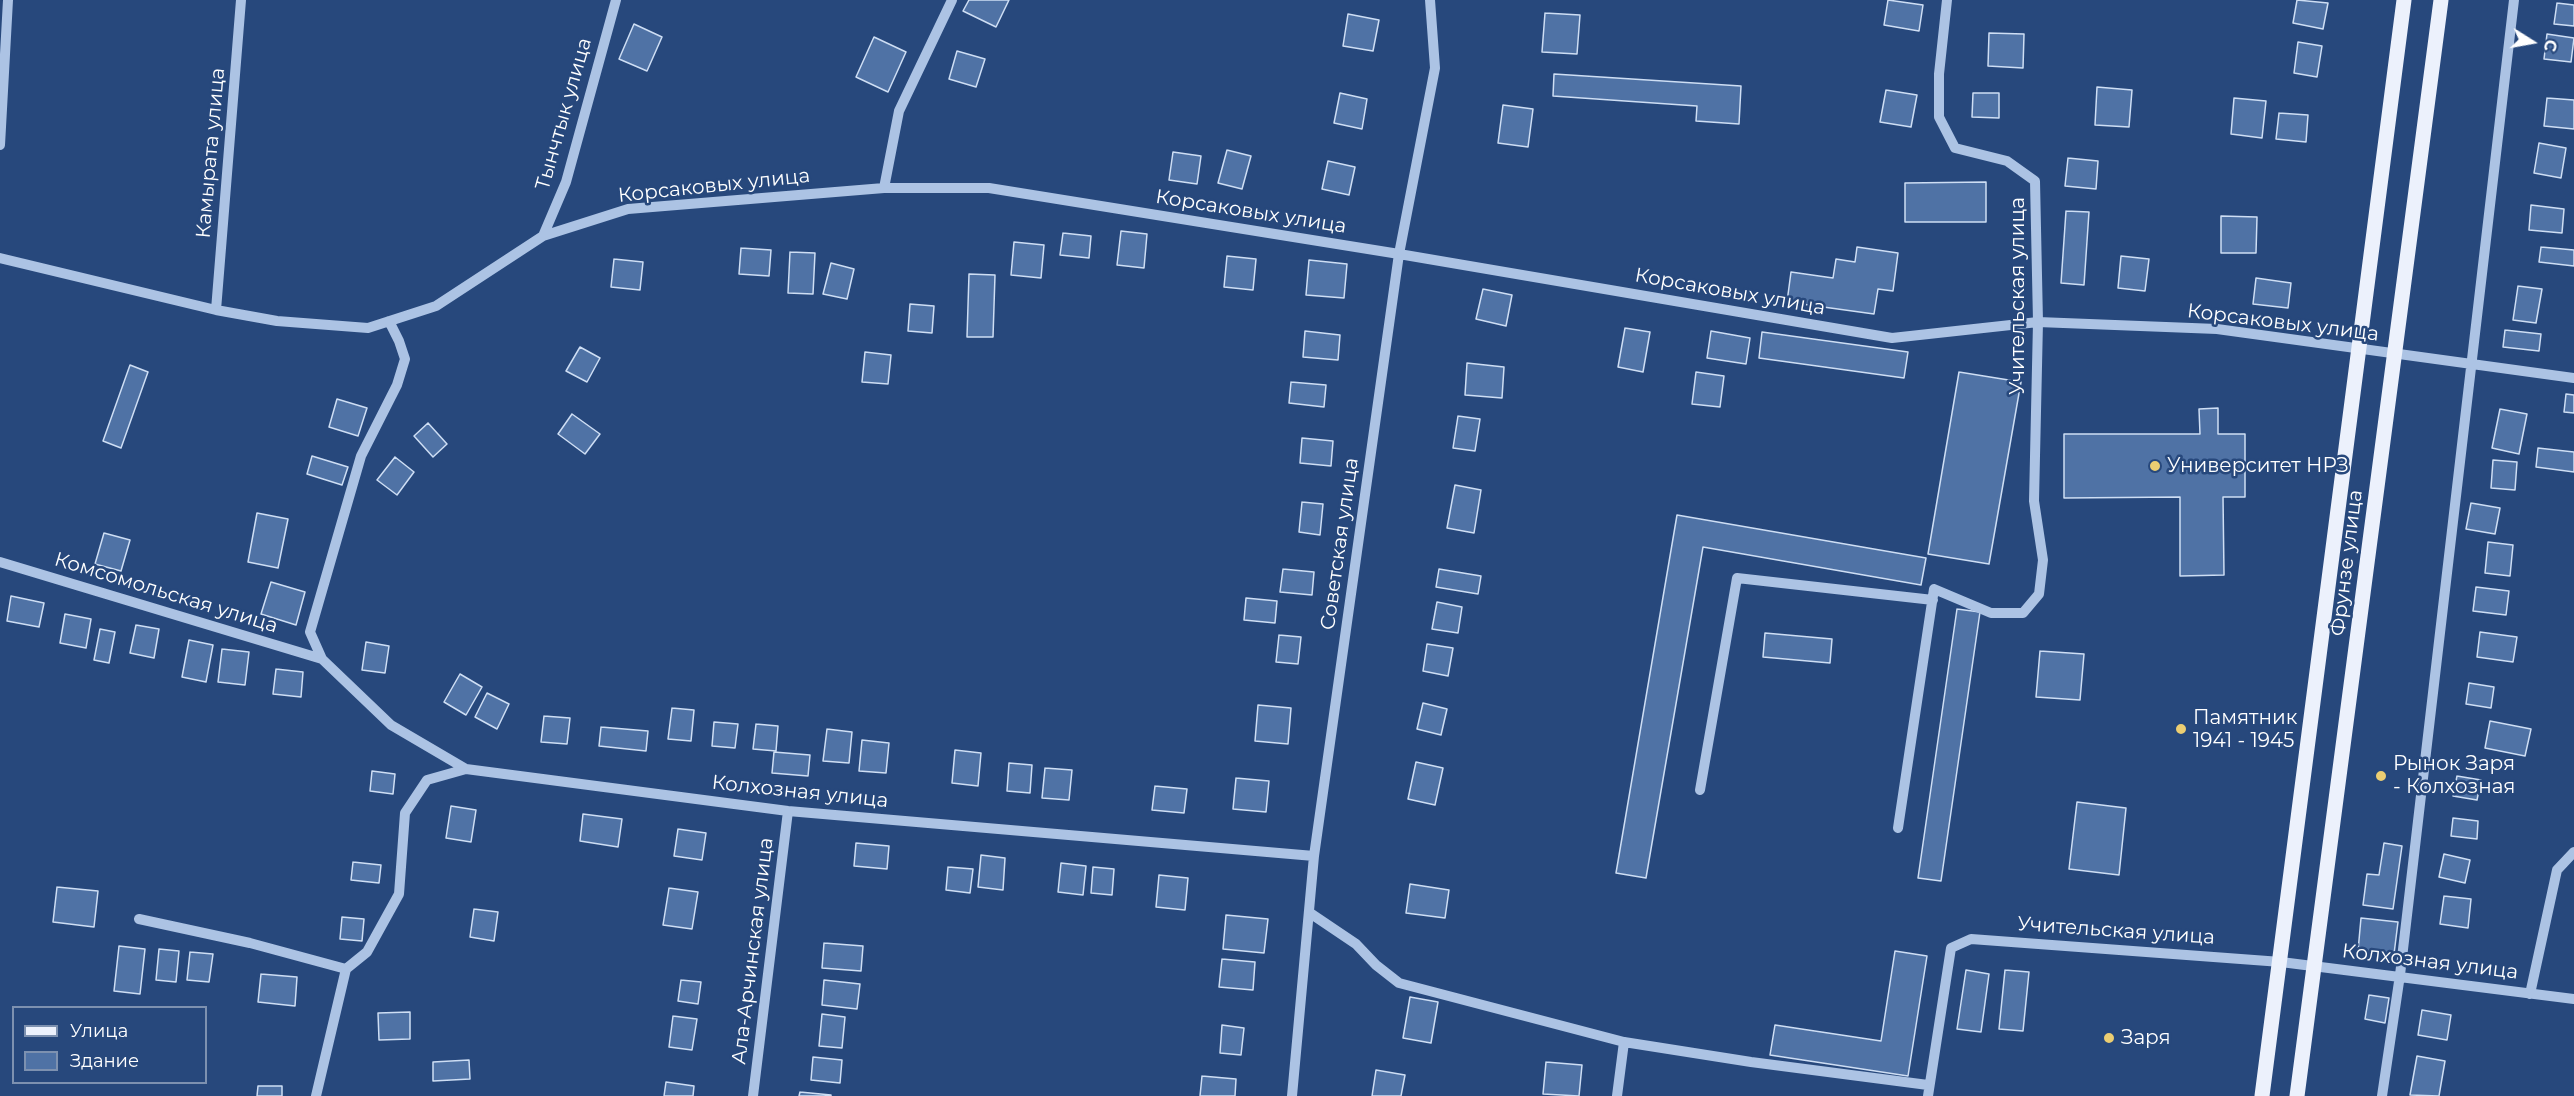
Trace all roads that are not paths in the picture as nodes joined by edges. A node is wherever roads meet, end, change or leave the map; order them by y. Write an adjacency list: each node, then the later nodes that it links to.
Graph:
1 (8, 0): 10 (street)
2 (241, 0): 15 (street, Камырата улица)
3 (616, 0): 12 (street, Тынчтык улица)
4 (952, 0): 11 (street)
5 (1430, 0): 13 (street, Советская улица)
6 (1947, 0): 17 (street, Учительская улица)
7 (2404, 0): 18 (main road, Фрунзе улица)
8 (2441, 0): 19 (main road, Фрунзе улица)
9 (2514, 0): 20 (street)
10 (0, 145)
11 (884, 188): 12 (street, Корсаковых улица); 13 (street, Корсаковых улица)
12 (543, 236): 16 (street, Корсаковых улица)
13 (1399, 254): 17 (street, Корсаковых улица); 30 (street, Советская улица)
14 (0, 258): 15 (street, Корсаковых улица)
15 (216, 310): 16 (street, Корсаковых улица)
16 (389, 321): 24 (street)
17 (2038, 322): 18 (street, Корсаковых улица); 23 (street, Учительская улица)
18 (2359, 350): 19 (street, Корсаковых улица); 33 (main road, Фрунзе улица)
19 (2394, 355): 20 (street, Корсаковых улица); 34 (main road, Фрунзе улица)
20 (2470, 365): 21 (street, Корсаковых улица); 36 (street)
21 (2574, 378)
22 (0, 562): 24 (street, Комсомольская улица)
23 (1933, 600): 26 (street); 28 (street)
24 (322, 659): 25 (street, Колхозная улица)
25 (466, 769): 27 (street, Колхозная улица); 35 (street)
26 (1700, 790)
27 (788, 811): 30 (street, Колхозная улица); 42 (street, Ала-Арчинская улица)
28 (1898, 828)
29 (2574, 852): 37 (street)
30 (1314, 856): 31 (street, Советская улица)
31 (1310, 913): 39 (street); 43 (street, Советская улица)
32 (139, 919): 35 (street)
33 (2281, 962): 34 (street, Колхозная улица); 40 (street, Учительская улица); 45 (main road, Фрунзе улица)
34 (2316, 966): 36 (street, Колхозная улица); 46 (main road, Фрунзе улица)
35 (346, 969): 41 (street)
36 (2400, 975): 37 (street, Колхозная улица); 47 (street)
37 (2530, 994): 38 (street, Колхозная улица)
38 (2574, 999)
39 (1624, 1042): 40 (street); 44 (street)
40 (1928, 1090)
41 (316, 1096)
42 (753, 1096)
43 (1292, 1096)
44 (1617, 1096)
45 (2262, 1096)
46 (2297, 1096)
47 (2382, 1096)

